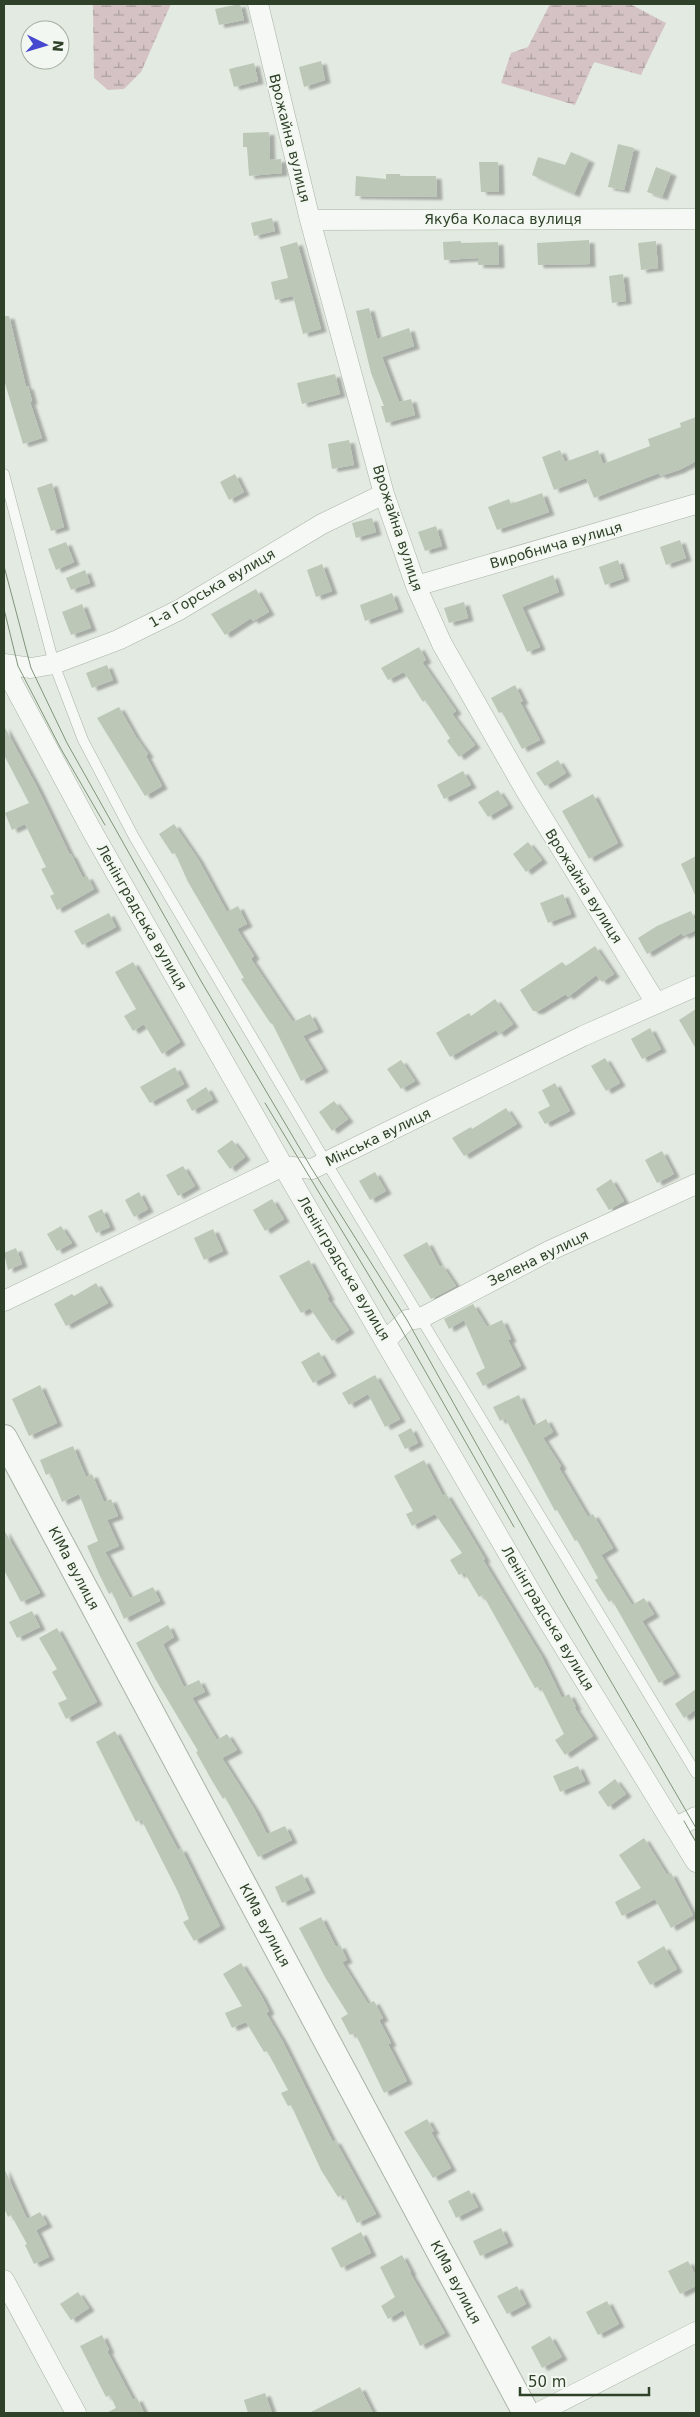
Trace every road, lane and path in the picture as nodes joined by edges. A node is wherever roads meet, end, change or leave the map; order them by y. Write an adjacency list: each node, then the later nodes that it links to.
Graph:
1 (258, 4): 3 (street, Врожайна вулиця)
2 (696, 219): 3 (street, Якуба Коласа вулиця)
3 (310, 220): 5 (street, Врожайна вулиця)
4 (4, 474): 8 (lane)
5 (384, 494): 7 (street, Врожайна вулиця); 8 (street, 1-а Горська вулиця)
6 (696, 504): 7 (street, Виробнича вулиця)
7 (416, 586): 11 (street, Врожайна вулиця)
8 (54, 664): 9 (street, 1-а Горська вулиця); 12 (lane)
9 (4, 666): 13 (street, Ленінградська вулиця)
10 (696, 986): 11 (street, Мінська вулиця)
11 (656, 1003): 12 (street, Мінська вулиця)
12 (326, 1162): 13 (street, Мінська вулиця); 16 (lane)
13 (283, 1166): 15 (street); 17 (street, Ленінградська вулиця)
14 (696, 1184): 16 (street, Зелена вулиця)
15 (4, 1301)
16 (421, 1318): 17 (street, Зелена вулиця); 19 (lane)
17 (386, 1340): 21 (street, Ленінградська вулиця)
18 (4, 1438): 26 (street, КІМа вулиця)
19 (696, 1774)
20 (696, 1817): 21 (street)
21 (676, 1827): 22 (street, Ленінградська вулиця)
22 (696, 1862)
23 (4, 2280): 25 (street)
24 (696, 2332): 27 (street)
25 (76, 2413)
26 (526, 2413)
27 (538, 2413)

